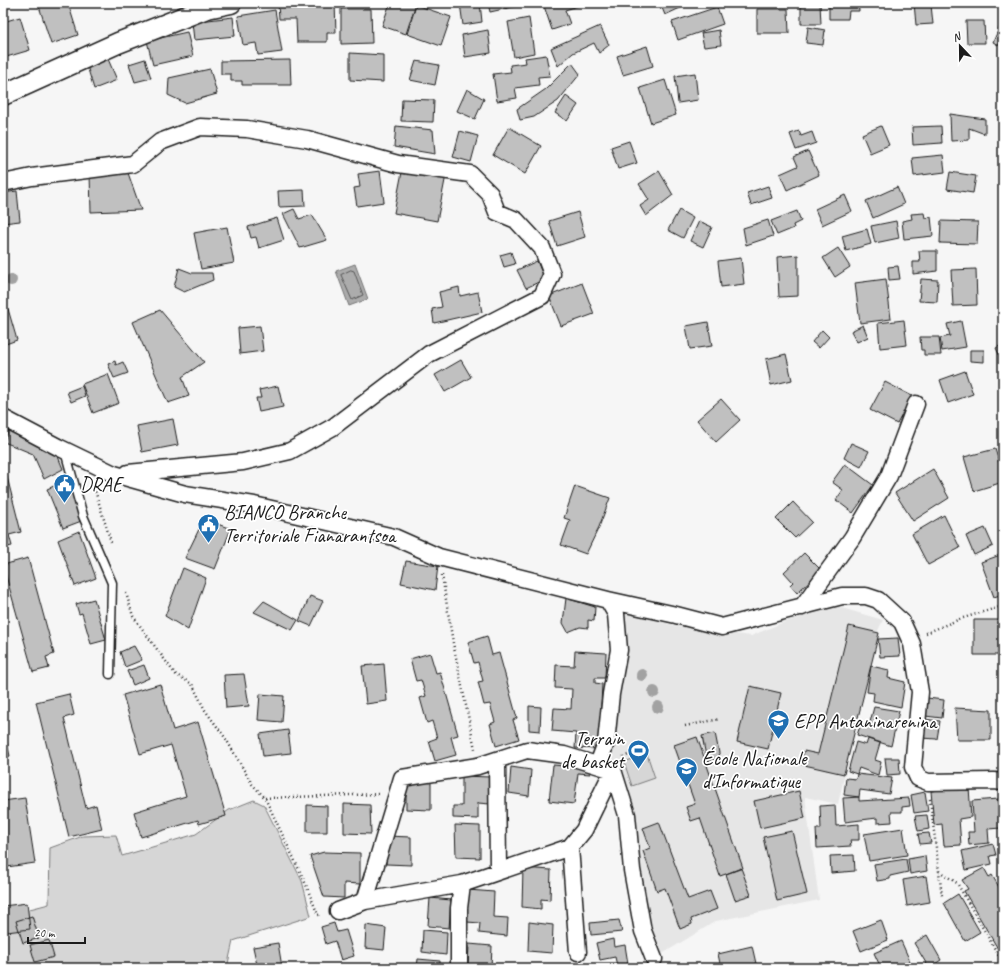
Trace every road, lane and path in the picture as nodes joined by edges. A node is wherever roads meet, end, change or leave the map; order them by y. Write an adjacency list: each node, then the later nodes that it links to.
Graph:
1 (231, 3): 2 (street)
2 (207, 5): 3 (street)
3 (3, 95)
4 (3, 184): 8 (street)
5 (916, 404): 15 (street)
6 (3, 418): 7 (street)
7 (64, 450): 8 (street); 17 (lane)
8 (114, 474): 11 (street)
9 (91, 480): 10 (path)
10 (113, 549)
11 (439, 557): 13 (street); 21 (path)
12 (124, 586): 26 (path)
13 (608, 600): 15 (street); 22 (street)
14 (1003, 606): 16 (path)
15 (802, 607): 16 (street)
16 (911, 640): 23 (street)
17 (110, 674)
18 (720, 719): 19 (path)
19 (684, 726)
20 (497, 760): 21 (street); 22 (street); 29 (street)
21 (478, 766): 25 (street)
22 (605, 767): 27 (street); 36 (street)
23 (928, 782): 24 (street); 28 (path)
24 (1003, 782)
25 (398, 794): 26 (path); 32 (street)
26 (265, 798): 33 (path)
27 (570, 847): 29 (street); 34 (street)
28 (939, 871): 31 (path); 35 (path)
29 (498, 872): 30 (street)
30 (462, 884): 32 (street); 37 (street)
31 (942, 896)
32 (365, 901): 33 (street)
33 (338, 911)
34 (578, 952)
35 (1003, 963)
36 (655, 964)
37 (459, 968)

